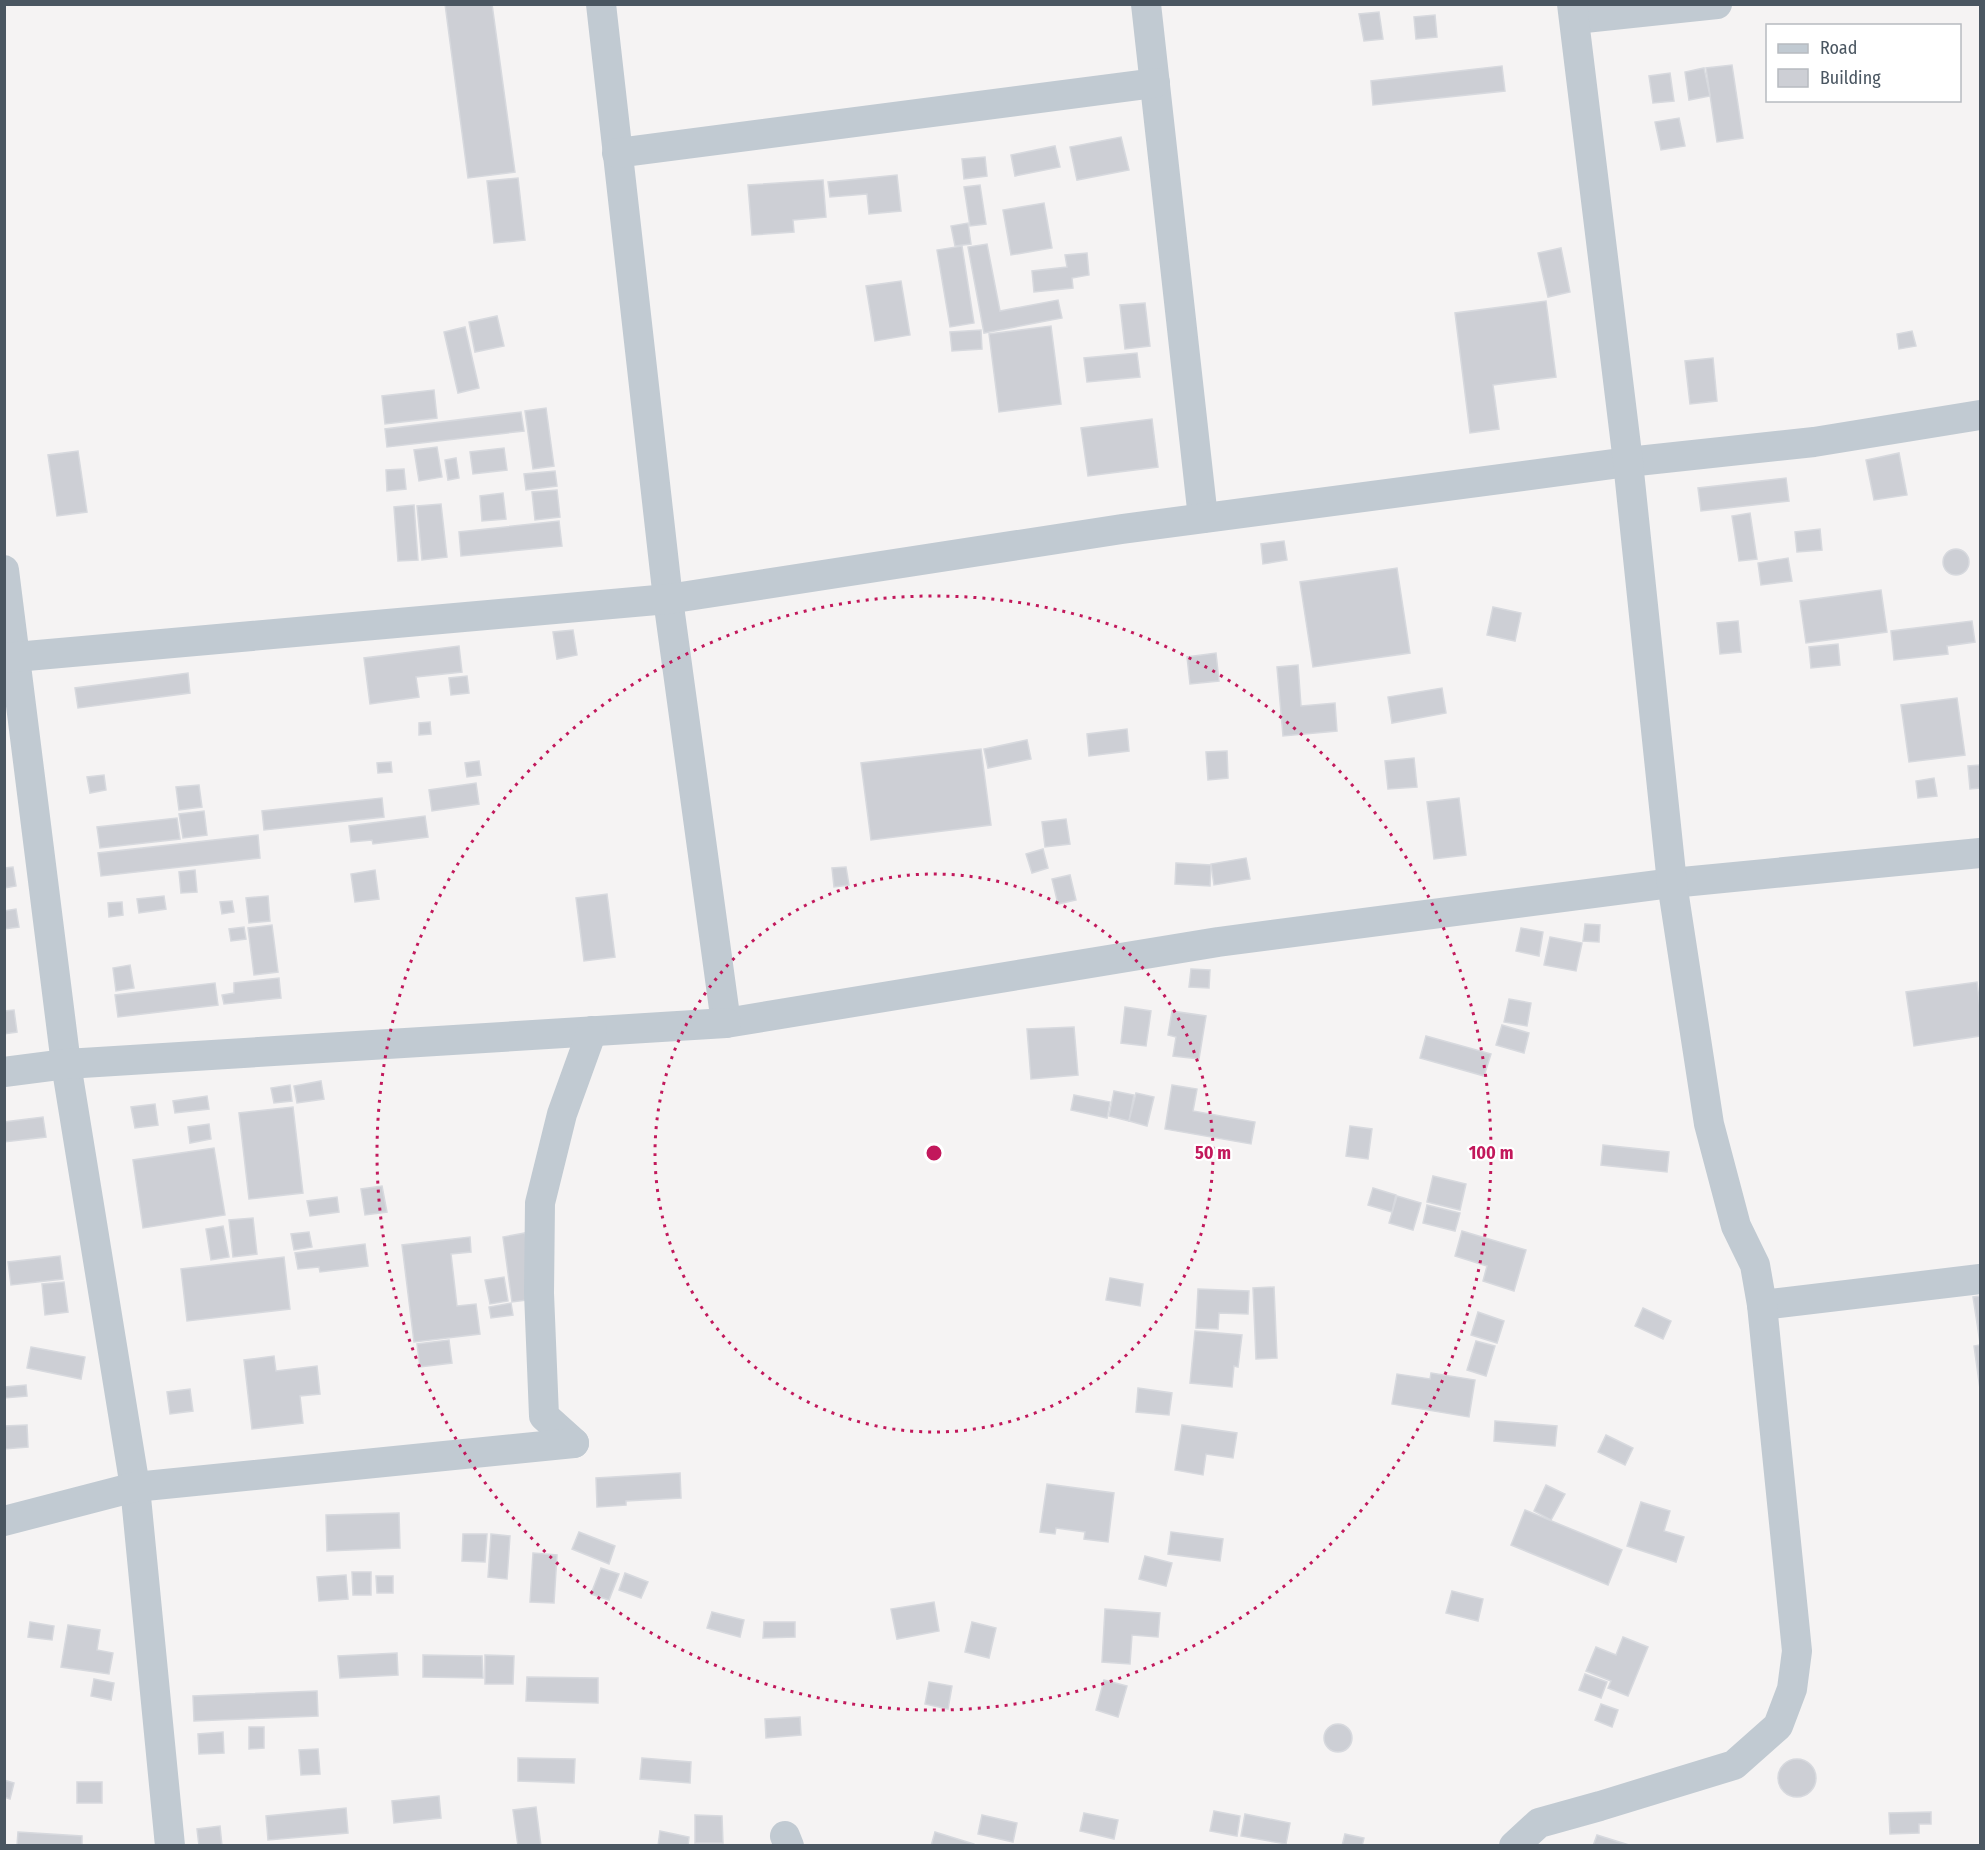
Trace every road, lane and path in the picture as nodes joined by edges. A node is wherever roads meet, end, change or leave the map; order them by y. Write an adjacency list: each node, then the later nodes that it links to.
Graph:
1 (601, 4): 6 (street)
2 (1146, 4): 5 (street)
3 (1717, 4): 4 (street)
4 (1574, 12): 8 (street)
5 (1155, 83): 6 (street); 9 (street)
6 (617, 153): 11 (street)
7 (1980, 415): 8 (street)
8 (1628, 462): 9 (street); 14 (street)
9 (1203, 519): 11 (street)
10 (4, 570): 12 (street)
11 (668, 599): 12 (street); 15 (street)
12 (10, 657): 17 (street)
13 (1980, 853): 14 (street)
14 (1672, 883): 15 (street); 20 (street)
15 (726, 1023): 16 (street)
16 (592, 1031): 17 (street); 21 (street)
17 (66, 1064): 18 (street); 21 (street)
18 (4, 1072)
19 (1980, 1278): 20 (street)
20 (1762, 1305): 24 (street)
21 (135, 1487): 22 (street); 23 (street)
22 (4, 1521)
23 (170, 1845)
24 (1514, 1845)

